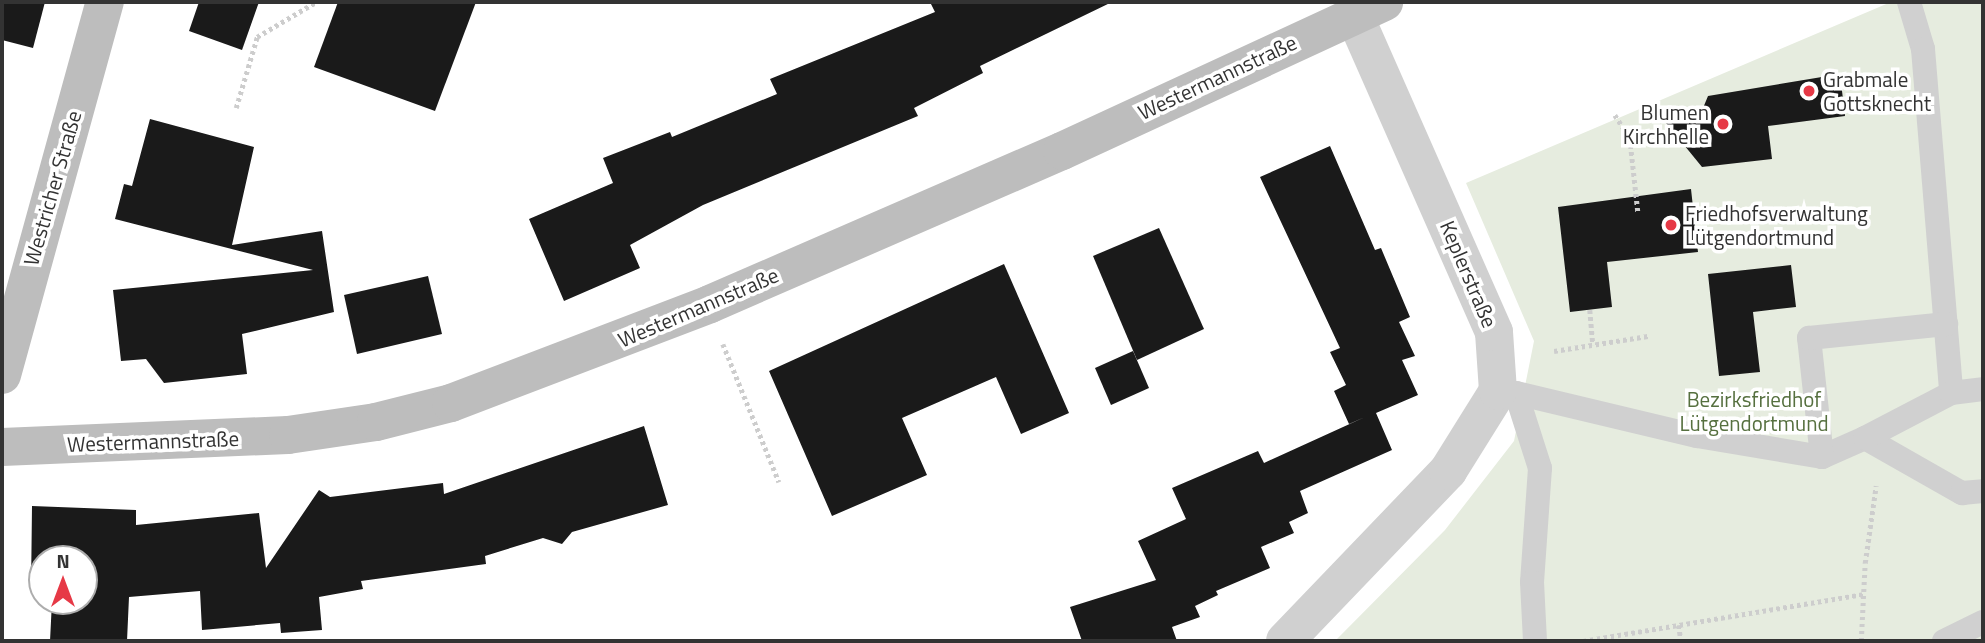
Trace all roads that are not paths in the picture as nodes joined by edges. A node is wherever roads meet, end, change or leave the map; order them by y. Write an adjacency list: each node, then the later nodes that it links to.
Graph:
1 (104, 2): 5 (street, Westricher Straße)
2 (1909, 2): 4 (lane)
3 (1369, 8): 9 (street, Westermannstraße); 13 (street, Keplerstraße)
4 (1946, 324): 7 (lane); 10 (lane)
5 (2, 375)
6 (1983, 389): 7 (lane)
7 (1951, 393): 8 (lane)
8 (1865, 438): 10 (lane); 11 (lane)
9 (2, 447)
10 (1822, 457): 14 (lane)
11 (1983, 491)
12 (1983, 622): 15 (lane)
13 (1285, 641)
14 (1535, 641)
15 (1944, 641)

